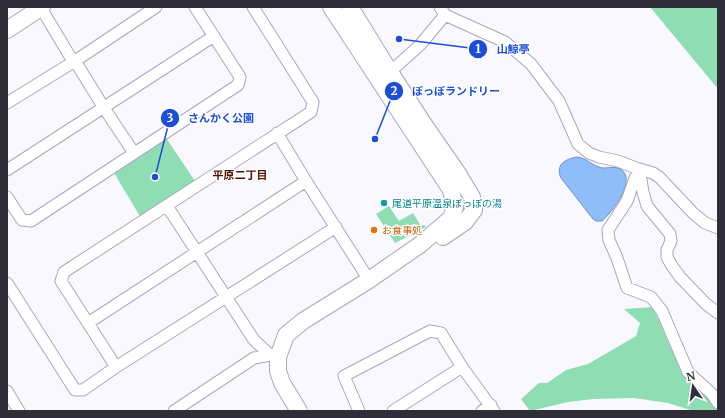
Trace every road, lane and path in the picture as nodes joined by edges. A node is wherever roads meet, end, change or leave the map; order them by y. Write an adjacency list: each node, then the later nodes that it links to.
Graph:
1 (156, 7): 10 (street)
2 (195, 7): 9 (street)
3 (253, 7): 15 (street)
4 (331, 7): 14 (street)
5 (350, 7): 11 (street)
6 (42, 8): 8 (street); 10 (street)
7 (443, 11): 11 (street); 18 (street)
8 (7, 30)
9 (214, 36): 13 (street); 16 (street)
10 (75, 61): 12 (street); 13 (street)
11 (390, 72): 14 (street)
12 (7, 103)
13 (104, 108): 16 (street); 17 (street)
14 (419, 129): 25 (street)
15 (277, 134): 19 (street); 21 (street)
16 (134, 153): 20 (street)
17 (7, 170)
18 (638, 172): 23 (street); 28 (street); 34 (street)
19 (306, 180): 22 (street); 24 (street)
20 (7, 197)
21 (167, 206): 24 (street); 29 (street)
22 (336, 227): 25 (street); 27 (street)
23 (718, 228)
24 (196, 252): 27 (street); 29 (street)
25 (369, 280): 30 (street)
26 (7, 283): 32 (street)
27 (227, 297): 30 (street); 32 (street)
28 (718, 313)
29 (88, 323): 32 (street)
30 (274, 356): 37 (street); 38 (street)
31 (462, 366): 35 (street); 39 (street); 40 (street)
32 (116, 367)
33 (7, 391): 36 (street)
34 (718, 403)
35 (489, 409)
36 (19, 411)
37 (174, 411)
38 (299, 411)
39 (359, 411)
40 (393, 411)

